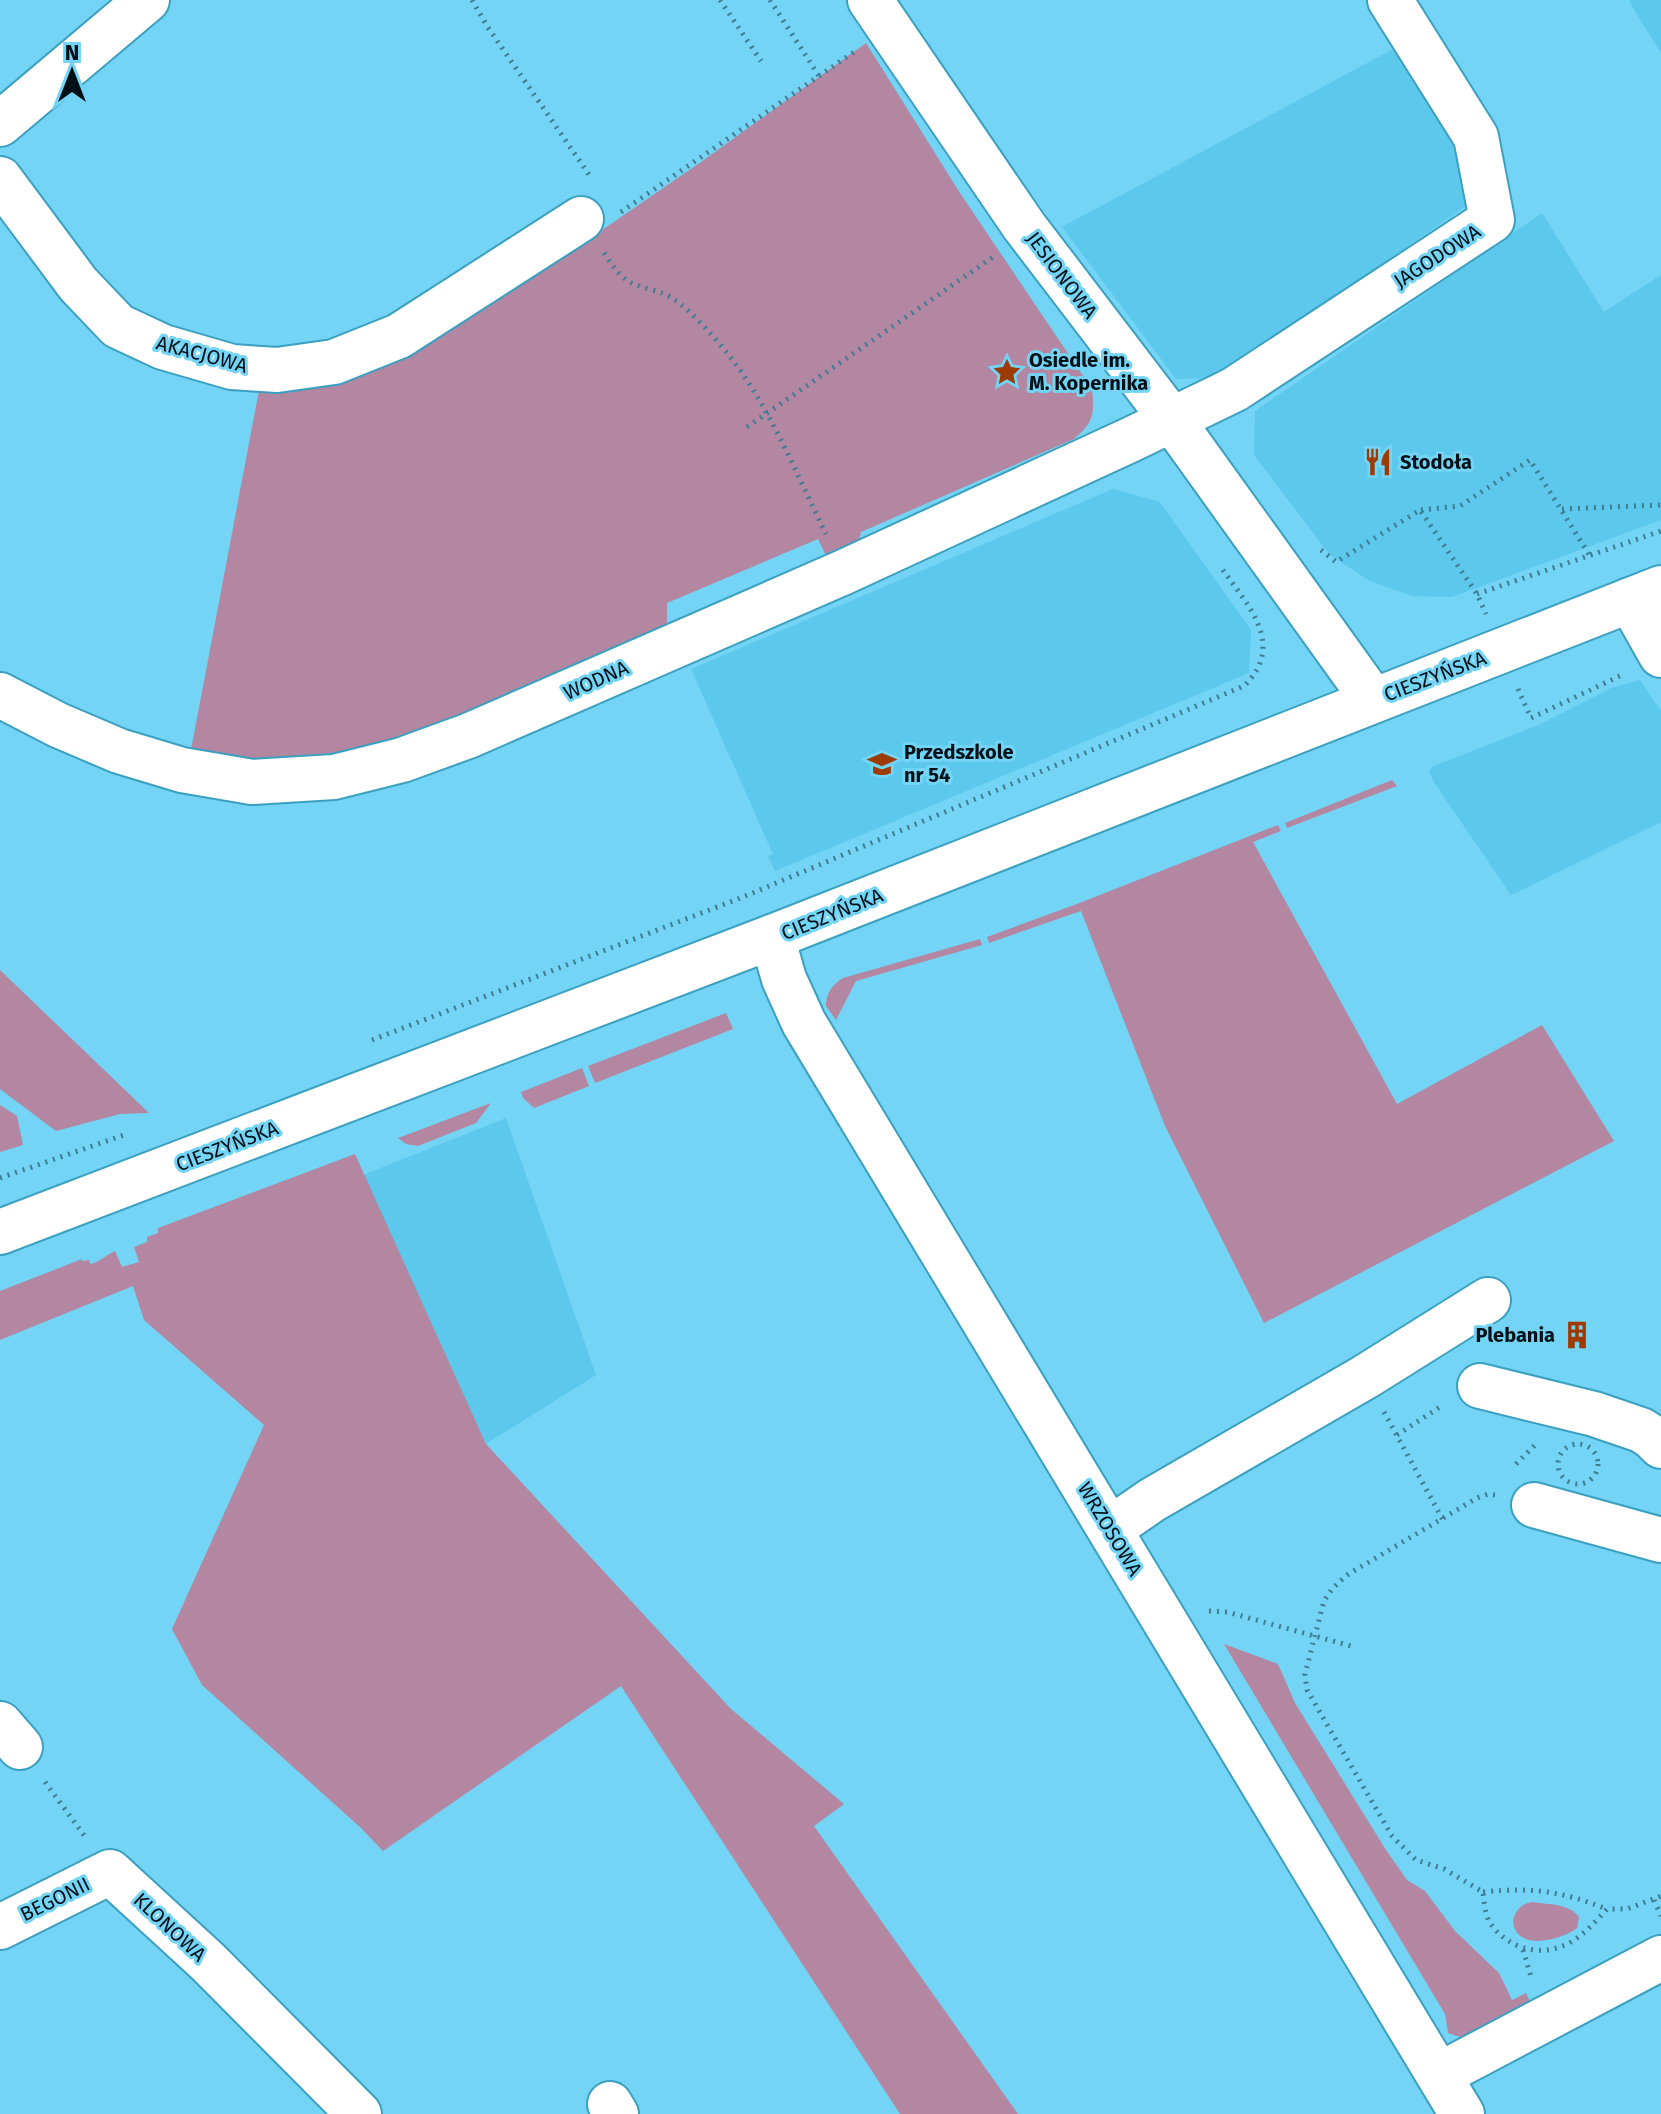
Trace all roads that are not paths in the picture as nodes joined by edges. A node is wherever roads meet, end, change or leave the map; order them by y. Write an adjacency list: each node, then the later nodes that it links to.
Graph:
1 (147, 0): 4 (street)
2 (870, 0): 7 (street, JESIONOWA)
3 (1390, 0): 7 (street, JAGODOWA)
4 (0, 124)
5 (0, 179): 6 (street, AKACJOWA)
6 (586, 226)
7 (1172, 420): 10 (street, WODNA); 11 (street, JESIONOWA)
8 (1645, 594): 9 (street); 11 (street, CIESZYŃSKA)
9 (1645, 663)
10 (0, 695)
11 (1373, 700): 12 (street, CIESZYŃSKA)
12 (772, 937): 13 (street, CIESZYŃSKA); 18 (street, WRZOSOWA)
13 (0, 1232)
14 (1488, 1300): 18 (street)
15 (1480, 1386): 16 (street)
16 (1661, 1446)
17 (1516, 1495): 19 (street)
18 (1110, 1529): 23 (street, WRZOSOWA)
19 (1661, 1540)
20 (110, 1872): 21 (street, BEGONII); 24 (street, KLONOWA)
21 (0, 1927)
22 (1661, 1958): 23 (street)
23 (1439, 2075): 25 (street, WRZOSOWA)
24 (359, 2114)
25 (1462, 2114)

